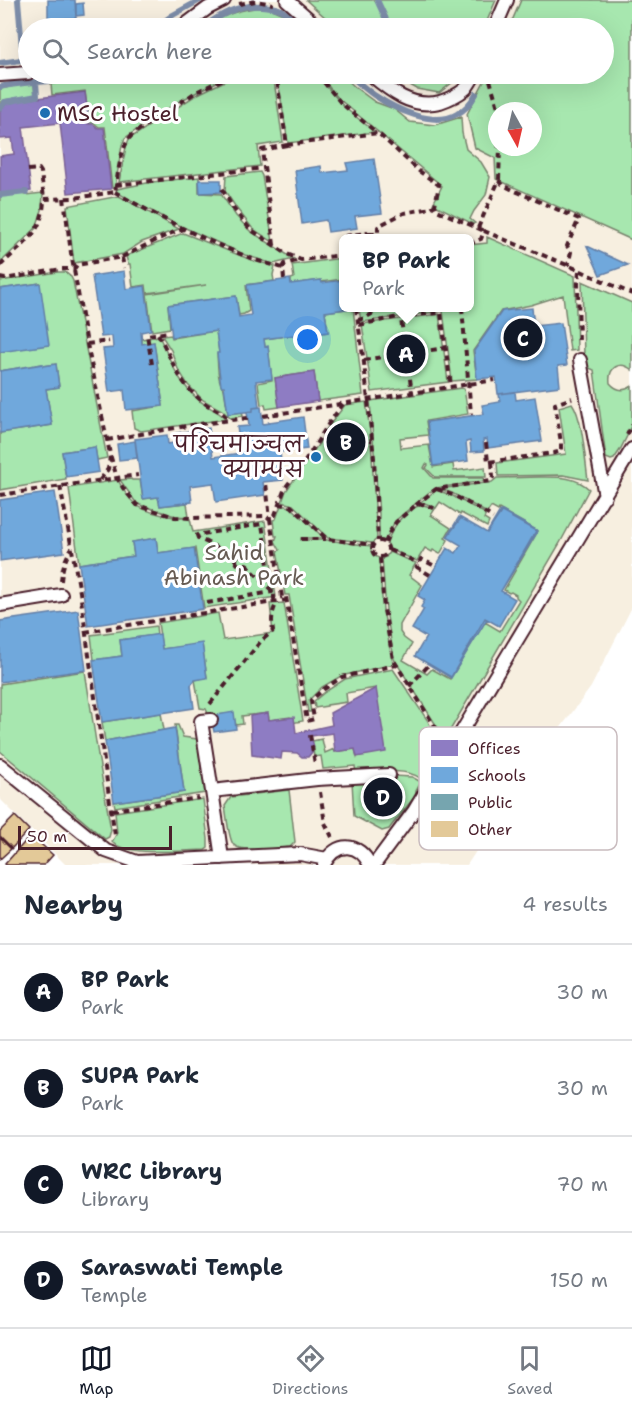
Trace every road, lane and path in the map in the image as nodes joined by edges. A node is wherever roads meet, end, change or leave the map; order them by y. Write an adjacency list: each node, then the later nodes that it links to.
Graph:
1 (224, 0): 5 (lane)
2 (507, 0): 7 (lane)
3 (283, 2): 4 (path); 6 (lane)
4 (238, 4)
5 (195, 18)
6 (305, 18)
7 (499, 18)
8 (0, 75): 9 (lane)
9 (18, 76)
10 (213, 84): 23 (path)
11 (278, 84): 18 (path)
12 (325, 84): 17 (path)
13 (381, 84): 14 (lane)
14 (468, 84)
15 (491, 84): 16 (path)
16 (496, 102)
17 (378, 133): 18 (path); 28 (path)
18 (287, 145): 20 (path)
19 (500, 156): 22 (path)
20 (264, 168): 23 (path); 34 (path)
21 (28, 170): 27 (path)
22 (499, 180): 29 (path); 39 (path)
23 (116, 185): 25 (path)
24 (222, 189): 34 (path)
25 (115, 192): 26 (path); 30 (path)
26 (64, 198): 27 (path); 42 (path)
27 (44, 199): 38 (path)
28 (435, 205): 29 (path); 32 (path)
29 (478, 228): 31 (path)
30 (185, 229): 36 (path); 41 (path)
31 (484, 231): 33 (path); 39 (path)
32 (376, 234)
33 (474, 242)
34 (274, 245): 37 (path)
35 (339, 255): 37 (path)
36 (122, 257): 40 (path); 42 (path)
37 (301, 260): 41 (path)
38 (0, 266)
39 (568, 266): 43 (path)
40 (124, 268)
41 (283, 268): 45 (path)
42 (74, 269): 44 (path); 57 (path)
43 (579, 270): 46 (path); 53 (path)
44 (0, 278)
45 (284, 279)
46 (632, 294)
47 (357, 312): 52 (path)
48 (375, 312): 52 (path)
49 (404, 312): 51 (path)
50 (462, 312): 67 (path)
51 (403, 316): 52 (path); 58 (path); 59 (path)
52 (358, 322): 63 (path)
53 (579, 330)
54 (170, 332): 55 (path)
55 (158, 334): 65 (path); 76 (path)
56 (109, 341): 57 (path)
57 (87, 344): 77 (path)
58 (446, 348): 60 (path); 68 (path)
59 (405, 349): 60 (path); 61 (path)
60 (410, 353): 62 (path)
61 (401, 354): 62 (path); 63 (path)
62 (407, 358): 69 (path)
63 (364, 360): 71 (path)
64 (580, 360): 91 (lane)
65 (152, 364)
66 (495, 380): 67 (path)
67 (469, 384): 68 (path); 73 (path)
68 (451, 387): 69 (path)
69 (412, 393): 71 (path)
70 (571, 398): 83 (path)
71 (368, 400): 72 (path); 78 (path)
72 (343, 404): 74 (path); 92 (path)
73 (471, 414)
74 (263, 416)
75 (248, 418): 76 (path)
76 (229, 421): 77 (path)
77 (107, 440): 82 (path)
78 (372, 440): 79 (path); 99 (path)
79 (359, 441)
80 (486, 442): 83 (path)
81 (632, 449): 91 (lane)
82 (110, 454): 85 (path); 86 (path)
83 (492, 461): 89 (path)
84 (138, 475): 85 (path)
85 (117, 478): 86 (path); 96 (path)
86 (100, 481): 88 (path)
87 (266, 483): 96 (path)
88 (60, 486): 90 (path); 102 (path)
89 (436, 489): 93 (path); 95 (path)
90 (0, 495)
91 (605, 496): 122 (lane)
92 (279, 504): 96 (path); 98 (path)
93 (416, 505): 94 (path); 100 (path)
94 (436, 509)
95 (493, 518)
96 (270, 519): 112 (path)
97 (301, 539): 98 (path)
98 (327, 539): 101 (path)
99 (378, 541): 100 (path); 101 (path)
100 (385, 543): 103 (path)
101 (372, 545): 105 (path)
102 (72, 548): 111 (path); 116 (path)
103 (388, 550): 105 (path); 106 (path)
104 (237, 558): 107 (path); 107 (path); 110 (path)
105 (380, 558): 117 (path)
106 (419, 563): 108 (path); 109 (path)
107 (246, 564): 110 (path)
108 (435, 566)
109 (430, 575)
110 (272, 592): 112 (path); 114 (path)
111 (61, 595): 115 (lane)
112 (284, 599): 113 (path); 117 (path)
113 (278, 601): 116 (path); 120 (path)
114 (207, 603)
115 (0, 605)
116 (85, 632): 128 (path)
117 (396, 665): 119 (path)
118 (429, 665): 119 (path)
119 (409, 686): 121 (path)
120 (206, 720): 125 (lane)
121 (434, 727)
122 (464, 727)
123 (0, 765): 130 (lane)
124 (389, 775): 125 (lane)
125 (212, 794): 128 (path); 131 (lane)
126 (419, 803): 133 (lane)
127 (323, 808): 129 (path)
128 (111, 810): 130 (path)
129 (338, 848): 132 (lane); 133 (lane)
130 (106, 851): 131 (lane)
131 (222, 858): 132 (lane)
132 (325, 862)
133 (372, 865)

